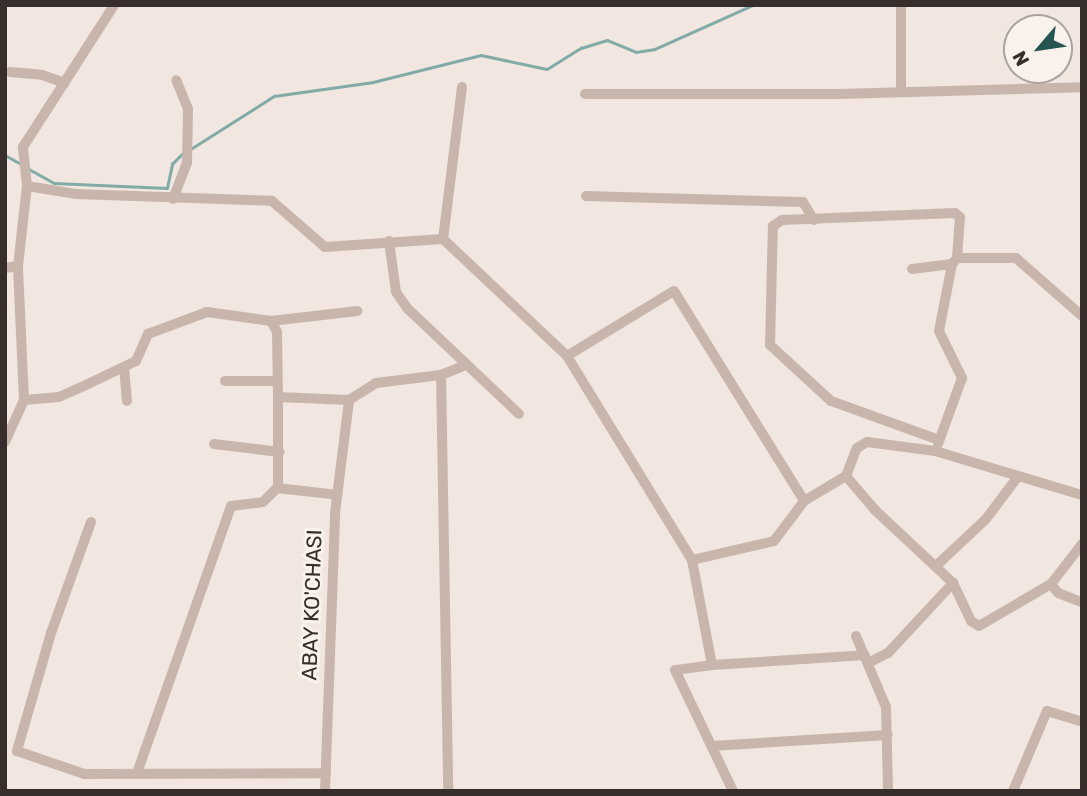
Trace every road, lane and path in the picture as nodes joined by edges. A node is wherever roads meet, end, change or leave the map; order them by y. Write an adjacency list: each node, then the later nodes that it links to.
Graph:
1 (114, 5): 5 (street)
2 (901, 5): 8 (street)
3 (10, 72): 5 (street)
4 (176, 80): 12 (street)
5 (65, 83): 10 (street)
6 (462, 87): 14 (street)
7 (1082, 87): 8 (street)
8 (901, 92): 9 (street)
9 (585, 94)
10 (26, 182): 12 (street); 17 (street)
11 (586, 196): 13 (street)
12 (173, 199): 15 (street)
13 (814, 220): 16 (street); 34 (street)
14 (443, 239): 15 (street); 23 (street)
15 (389, 241): 24 (street)
16 (955, 261): 19 (street); 21 (street); 34 (street)
17 (18, 266): 18 (street); 30 (street)
18 (5, 268)
19 (912, 270)
20 (357, 311): 22 (street)
21 (1082, 316)
22 (271, 321): 25 (street); 28 (street)
23 (567, 356): 44 (street); 47 (street)
24 (466, 365): 26 (street); 33 (street)
25 (124, 367): 30 (street); 32 (street)
26 (441, 375): 31 (street); 61 (street)
27 (225, 381): 28 (street)
28 (277, 382): 29 (street)
29 (278, 397): 31 (street); 38 (street)
30 (24, 400): 35 (street)
31 (349, 400): 42 (street, ABAY KO'CHASI)
32 (127, 401)
33 (519, 414)
34 (939, 440): 37 (street)
35 (5, 442)
36 (214, 444): 38 (street)
37 (935, 451): 39 (street); 40 (street)
38 (280, 453): 41 (street)
39 (846, 476): 44 (street); 48 (street)
40 (1016, 479): 43 (street); 48 (street)
41 (278, 488): 42 (street); 58 (street)
42 (338, 495): 59 (street, ABAY KO'CHASI)
43 (1082, 495)
44 (804, 501): 47 (street)
45 (91, 522): 58 (street)
46 (1082, 544): 50 (street)
47 (692, 560): 54 (street)
48 (937, 565): 49 (street)
49 (953, 583): 50 (street); 53 (street)
50 (1051, 584): 51 (street)
51 (1082, 602)
52 (856, 636): 53 (street)
53 (867, 659): 54 (street); 56 (street)
54 (712, 665): 57 (street)
55 (1082, 722): 64 (street)
56 (888, 735): 57 (street); 63 (street)
57 (712, 746): 62 (street)
58 (137, 773): 59 (street)
59 (326, 773): 60 (street, ABAY KO'CHASI)
60 (325, 791)
61 (448, 791)
62 (733, 791)
63 (888, 791)
64 (1013, 791)

